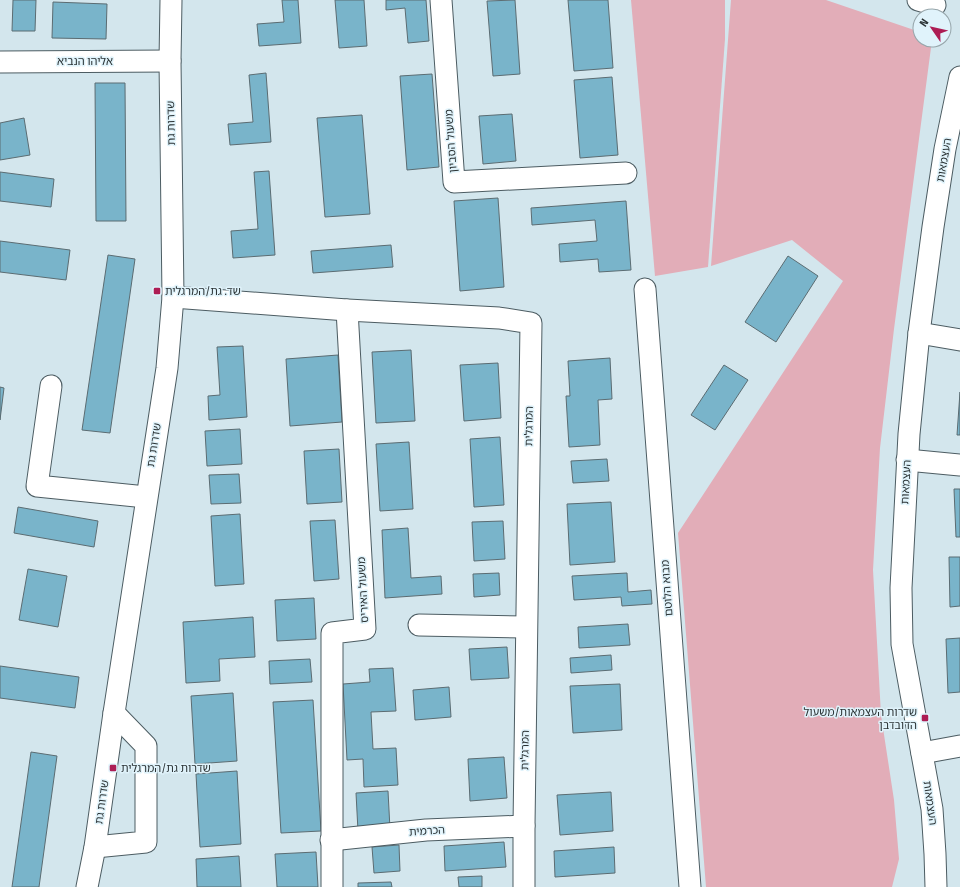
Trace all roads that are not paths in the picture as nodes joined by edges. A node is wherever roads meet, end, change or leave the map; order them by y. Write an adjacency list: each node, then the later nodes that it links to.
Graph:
1 (171, 0): 3 (street, שדרות גת)
2 (441, 0): 6 (street, משעול הסביון)
3 (170, 61): 4 (street, אליהו הנביא); 8 (street, שדרות גת)
4 (0, 62)
5 (960, 80): 10 (street, העצמאות)
6 (626, 173)
7 (645, 289): 27 (street, מבוא הלוטם)
8 (174, 297): 9 (street, המרגלית); 15 (street, שדרות גת)
9 (347, 310): 17 (street, המרגלית); 22 (street, משעול האיריס)
10 (919, 333): 11 (street); 13 (street, העצמאות)
11 (960, 340)
12 (51, 386): 15 (street)
13 (907, 460): 14 (street); 20 (street, העצמאות)
14 (960, 465)
15 (146, 497): 18 (street, שדרות גת)
16 (419, 625): 17 (street)
17 (526, 627): 21 (street, המרגלית)
18 (114, 713): 23 (street, שדרות גת); 23 (street)
19 (960, 746): 20 (street)
20 (922, 753): 28 (street, העצמאות)
21 (524, 826): 22 (street, הכרמית); 26 (street, המרגלית)
22 (331, 840): 25 (street, משעול האיריס)
23 (95, 847): 24 (street, שדרות גת)
24 (87, 887)
25 (332, 887)
26 (524, 887)
27 (690, 887)
28 (936, 887)

